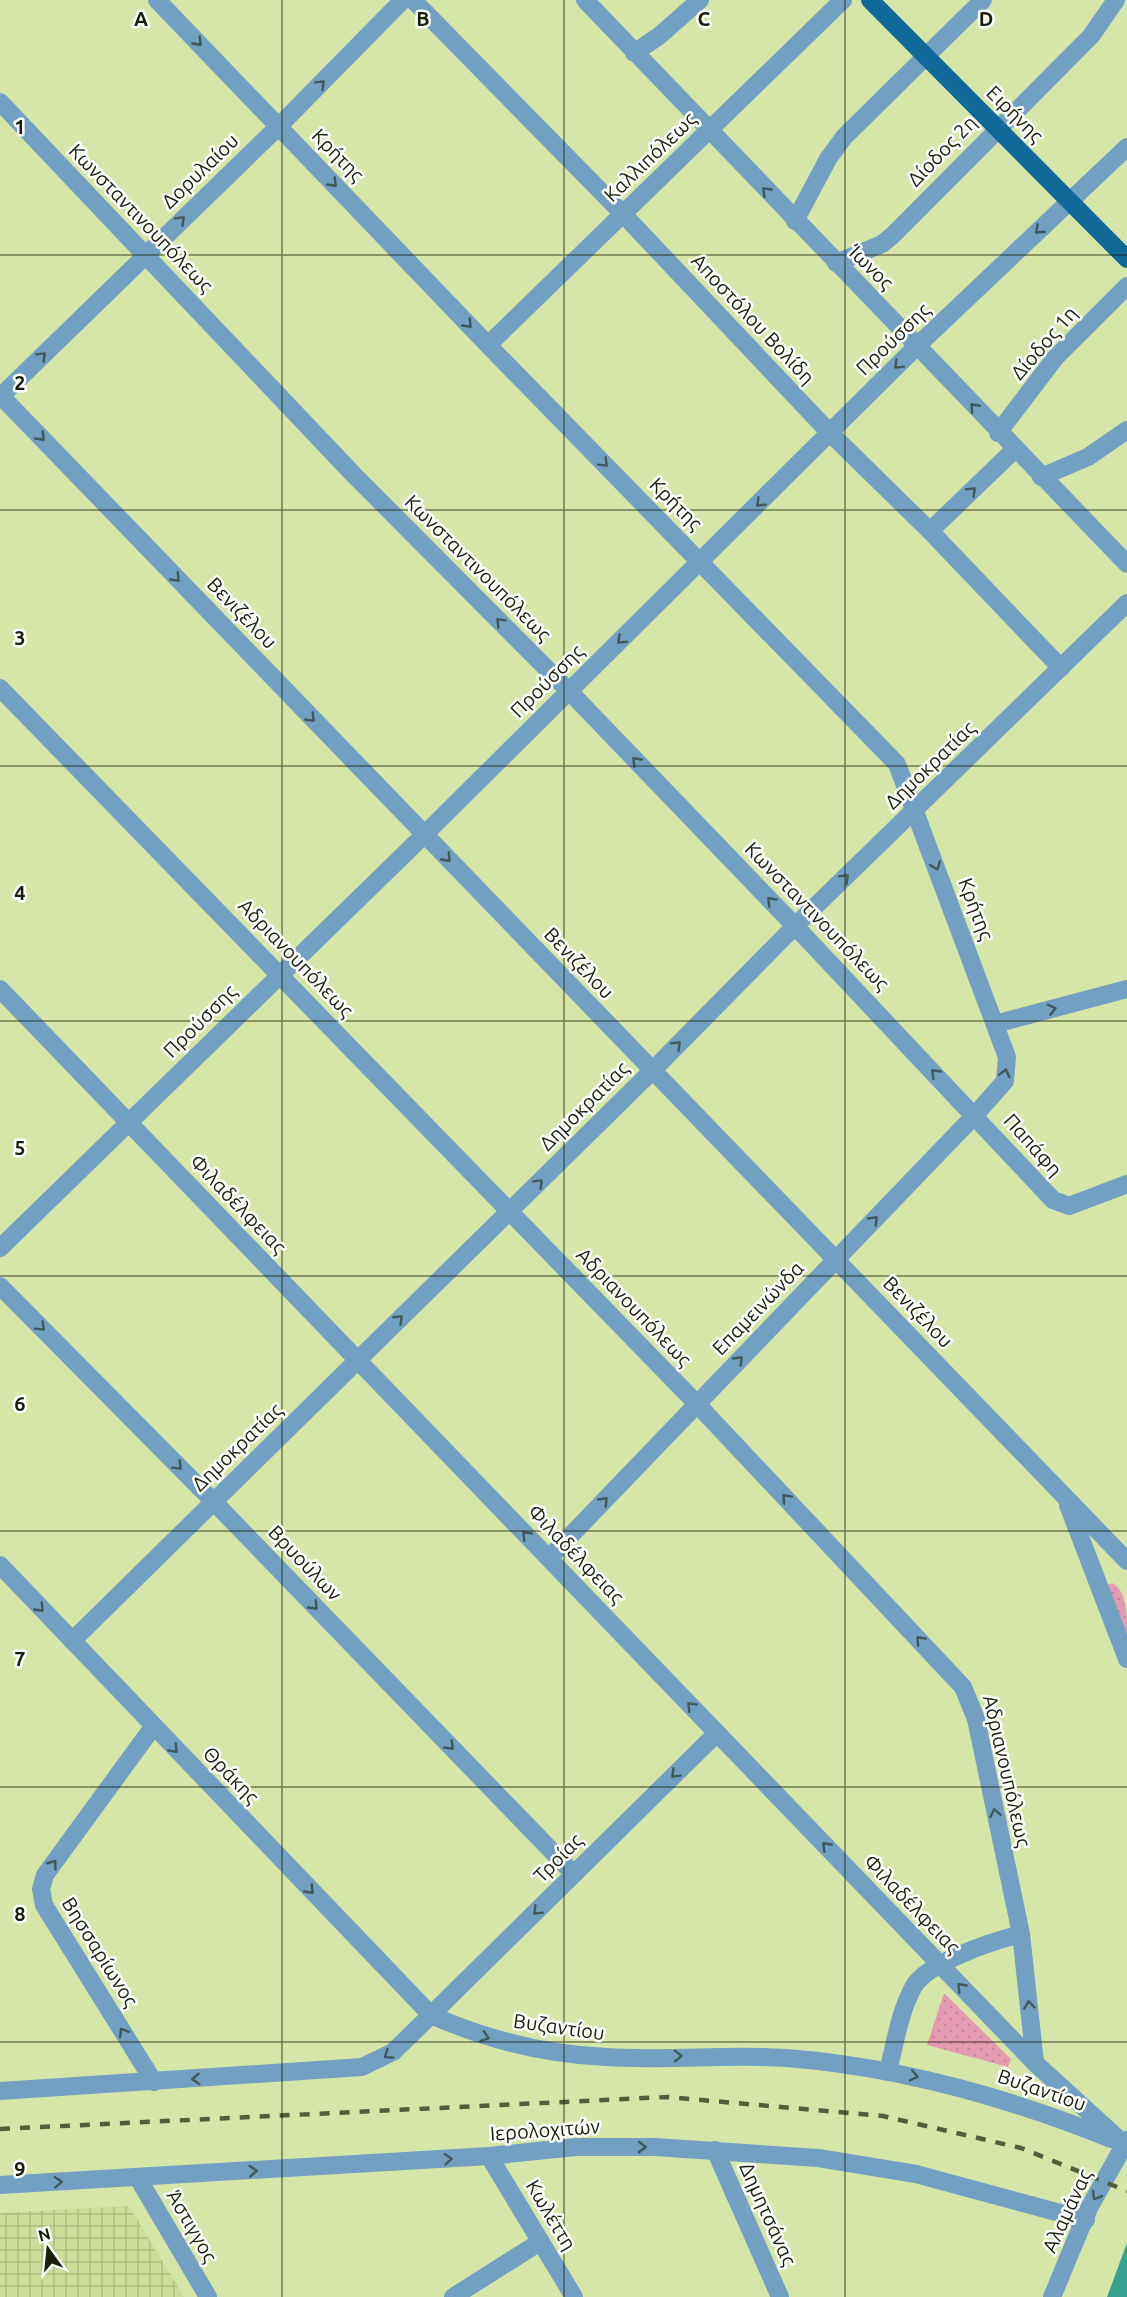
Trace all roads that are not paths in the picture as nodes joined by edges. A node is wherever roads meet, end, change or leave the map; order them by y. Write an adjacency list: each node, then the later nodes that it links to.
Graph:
1 (158, 0): 13 (street, Κρήτης, one-way to 13)
2 (403, 0): 13 (street, Δορυλαίου, one-way to 2)
3 (413, 0): 18 (street, Αποστόλου Βολίδη)
4 (700, 0): 10 (street)
5 (843, 0): 15 (street, Καλλιπόλεως)
6 (870, 0): 11 (main road, Ειρήνης)
7 (983, 0): 11 (street)
8 (1116, 0): 14 (street, Δίοδος 2η)
9 (591, 7): 10 (street, Ίωνος)
10 (634, 53): 15 (street, Ίωνος)
11 (926, 57): 14 (main road, Ειρήνης); 19 (street)
12 (0, 102): 20 (street, Κωνσταντινουπόλεως)
13 (279, 126): 20 (street, Δορυλαίου, one-way to 13); 24 (street, Κρήτης, one-way to 24)
14 (997, 128): 17 (main road, Ειρήνης); 22 (street, Δίοδος 2η)
15 (709, 131): 18 (street, Καλλιπόλεως); 19 (street, Ίωνος, one-way to 15)
16 (1127, 147): 17 (street, Προύσσης)
17 (1070, 201): 21 (main road, Ειρήνης); 25 (street, Προύσσης, one-way to 25)
18 (624, 215): 24 (street, Καλλιπόλεως); 28 (street, Αποστόλου Βολίδη)
19 (795, 221): 22 (street, Ίωνος)
20 (146, 254): 26 (street, Δορυλαίου, one-way to 20); 38 (street, Κωνσταντινουπόλεως, one-way to 20)
21 (1127, 259)
22 (836, 263): 25 (street, Ίωνος)
23 (1127, 286): 29 (street, Δίοδος 1η)
24 (488, 345): 33 (street, Κρήτης, one-way to 33)
25 (918, 345): 28 (street, Προύσσης, one-way to 28); 29 (street, Ίωνος, one-way to 25)
26 (0, 396): 40 (street, Βενιζέλου, one-way to 40)
27 (1127, 430): 31 (street)
28 (830, 433): 32 (street, Αποστόλου Βολίδη); 33 (street, Προύσσης, one-way to 33)
29 (998, 433): 30 (street, Ίωνος)
30 (1014, 450): 31 (street, Ίωνος); 32 (street, one-way to 30)
31 (1041, 477): 34 (street, Ίωνος)
32 (930, 531): 36 (street, Αποστόλου Βολίδη)
33 (701, 561): 38 (street, Προύσσης, one-way to 38); 39 (street, Κρήτης)
34 (1127, 564)
35 (1127, 603): 36 (street, Δημοκρατίας)
36 (1061, 668): 39 (street, Δημοκρατίας)
37 (0, 688): 42 (street, Αδριανουπόλεως)
38 (568, 691): 40 (street, Προύσσης); 41 (street, Κωνσταντινουπόλεως, one-way to 38)
39 (915, 812): 41 (street, Δημοκρατίας, one-way to 39); 45 (street, Κρήτης, one-way to 45)
40 (424, 835): 42 (street, Προύσσης); 46 (street, Βενιζέλου, one-way to 46)
41 (795, 926): 46 (street, Δημοκρατίας, one-way to 41); 47 (street, Κωνσταντινουπόλεως, one-way to 41)
42 (281, 974): 48 (street, Προύσσης); 50 (street, Αδριανουπόλεως)
43 (0, 989): 48 (street, Φιλαδέλφειας)
44 (1127, 989): 45 (street, one-way to 44)
45 (995, 1024): 47 (street, Κρήτης, one-way to 45)
46 (652, 1071): 50 (street, Δημοκρατίας, one-way to 46); 52 (street, Βενιζέλου)
47 (975, 1115): 49 (street, Παπάφη); 52 (street, Επαμεινώνδα, one-way to 47)
48 (129, 1123): 51 (street, Προύσσης); 54 (street, Φιλαδέλφειας)
49 (1127, 1184)
50 (509, 1212): 54 (street, Δημοκρατίας, one-way to 50); 55 (street, Αδριανουπόλεως)
51 (0, 1248)
52 (836, 1260): 55 (street, Επαμεινώνδα, one-way to 52); 56 (street, Βενιζέλου)
53 (0, 1286): 57 (street, Βρυούλων, one-way to 57)
54 (358, 1360): 57 (street, Δημοκρατίας); 58 (street, Φιλαδέλφειας, one-way to 54)
55 (697, 1404): 58 (street, Επαμεινώνδα, one-way to 55); 66 (street, Αδριανουπόλεως, one-way to 55)
56 (1065, 1495): 59 (street, Βενιζέλου); 62 (street)
57 (214, 1502): 61 (street, Δημοκρατίας); 65 (street, Βρυούλων, one-way to 65)
58 (549, 1558): 64 (street, Φιλαδέλφειας, one-way to 58)
59 (1127, 1561)
60 (0, 1565): 61 (street, Θράκης, one-way to 61)
61 (72, 1641): 63 (street, Θράκης)
62 (1126, 1655)
63 (153, 1727): 68 (street, Θράκης, one-way to 68); 71 (street, Βησσαρίωνος, one-way to 63)
64 (717, 1733): 65 (street, Τροίας, one-way to 65); 67 (street, Φιλαδέλφειας, one-way to 64)
65 (574, 1874): 68 (street, Τροίας, one-way to 68)
66 (1021, 1934): 67 (street); 69 (street, Αδριανουπόλεως, one-way to 66)
67 (941, 1966): 69 (street, Φιλαδέλφειας, one-way to 67); 70 (street)
68 (431, 2015): 70 (street, Βυζαντίου, one-way to 70); 71 (street, one-way to 71)
69 (1035, 2064): 73 (street, Φιλαδέλφειας)
70 (888, 2071): 73 (street, Βυζαντίου, one-way to 73)
71 (154, 2082): 72 (street)
72 (0, 2091)
73 (1126, 2143): 78 (street, Αλαμάνας, one-way to 78)
74 (715, 2150): 75 (street, Ιερολοχιτών, one-way to 74); 78 (street, Ιερολοχιτών); 83 (street, Δημητσάνας)
75 (489, 2156): 76 (street, Ιερολοχιτών, one-way to 75); 79 (street, Κωλέττη)
76 (138, 2178): 77 (street, Ιερολοχιτών, one-way to 76); 80 (street, Άστιγγος)
77 (0, 2185)
78 (1086, 2220): 84 (street, Αλαμάνας)
79 (540, 2242): 81 (street); 82 (street, Κωλέττη)
80 (208, 2297)
81 (453, 2297)
82 (574, 2297)
83 (780, 2297)
84 (1052, 2297)

